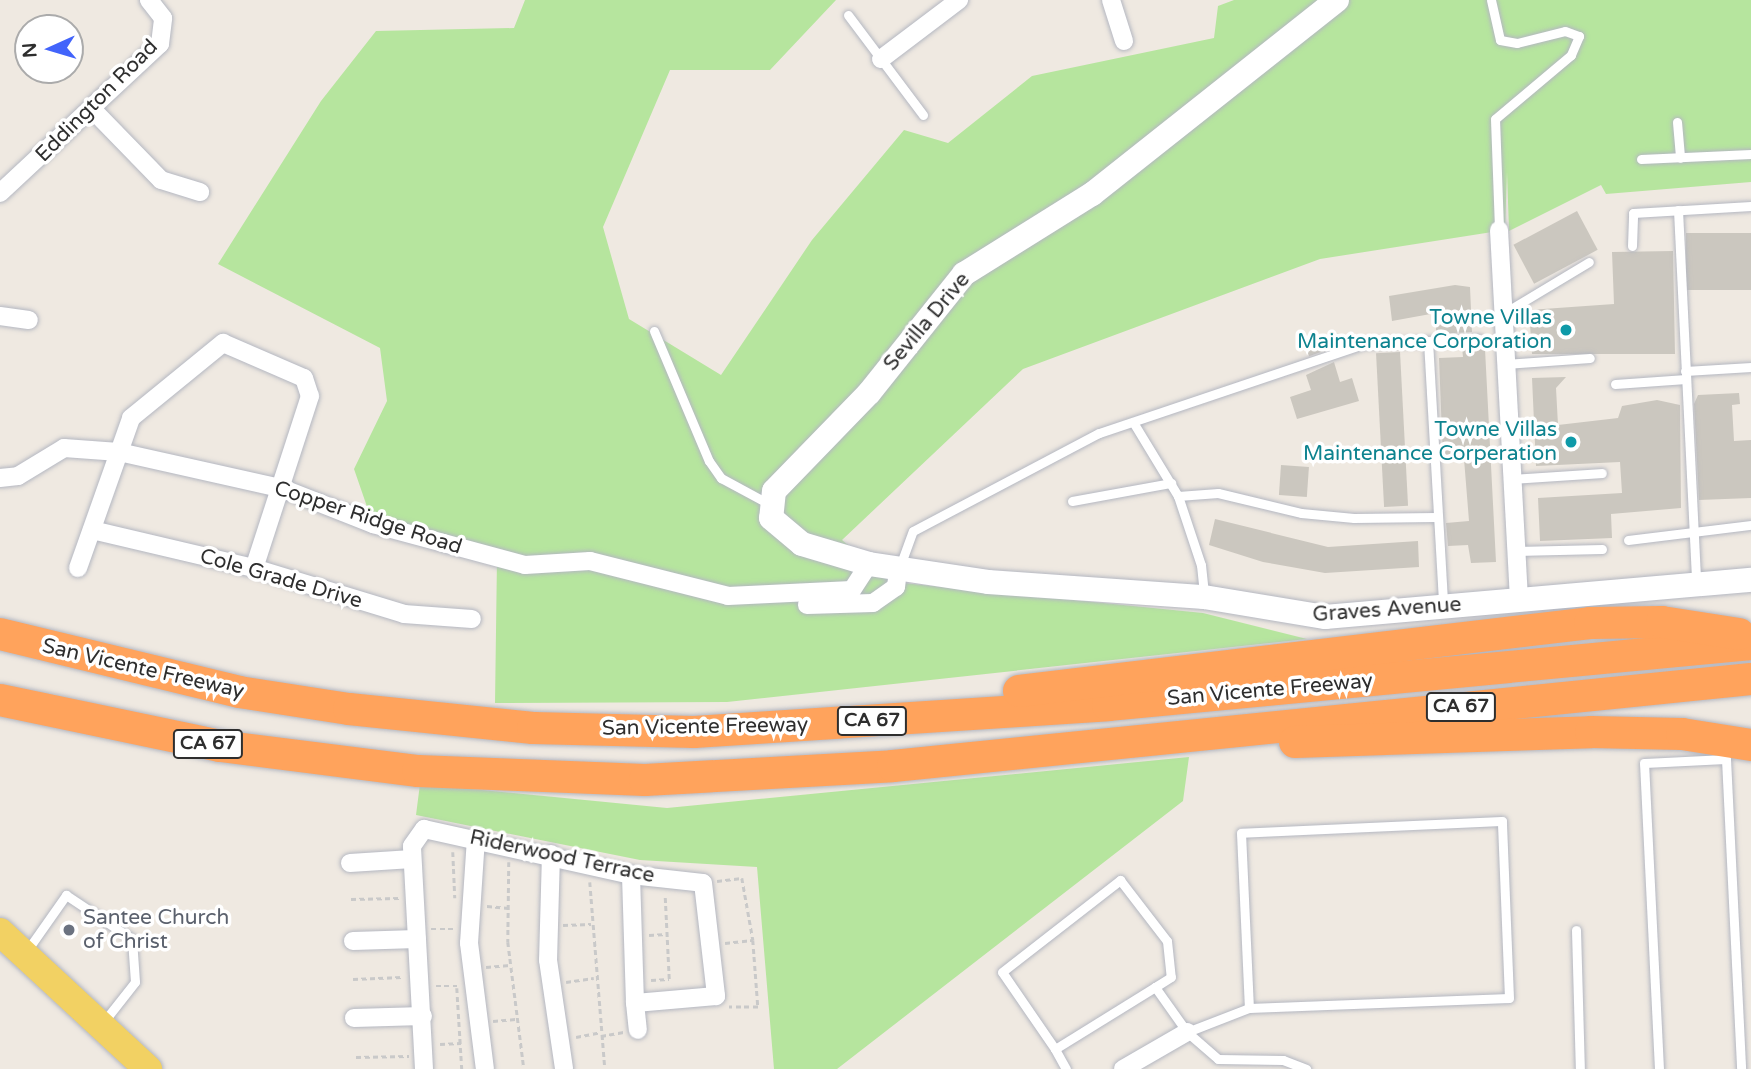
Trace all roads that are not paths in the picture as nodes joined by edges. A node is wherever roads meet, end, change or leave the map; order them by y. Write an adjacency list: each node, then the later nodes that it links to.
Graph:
1 (149, 0): 9 (street, Eddington Road)
2 (959, 0): 8 (street)
3 (1111, 0): 7 (street)
4 (1337, 0): 42 (street, Sevilla Drive)
5 (1491, 0): 19 (lane)
6 (848, 15): 8 (lane)
7 (1124, 41)
8 (881, 59): 10 (lane)
9 (92, 109): 15 (street); 16 (street, Eddington Road)
10 (923, 115)
11 (1677, 122): 13 (lane)
12 (1751, 154): 13 (lane)
13 (1680, 158): 14 (lane)
14 (1641, 159)
15 (200, 192)
16 (0, 193)
17 (1751, 206): 18 (lane)
18 (1678, 210): 20 (lane); 31 (lane)
19 (1499, 230): 22 (street)
20 (1632, 246)
21 (1589, 262): 22 (lane)
22 (1502, 314): 29 (street)
23 (0, 316): 24 (street)
24 (29, 320)
25 (654, 331): 42 (lane)
26 (1479, 339): 27 (lane)
27 (1428, 341): 33 (lane); 43 (lane)
28 (1590, 358): 29 (lane)
29 (1505, 364): 37 (street)
30 (1751, 367): 31 (lane)
31 (1685, 375): 32 (lane); 46 (lane)
32 (1615, 384)
33 (1133, 422): 38 (lane); 53 (lane)
34 (119, 452): 36 (street, Copper Ridge Road); 39 (street, Copper Ridge Road); 39 (street); 45 (street)
35 (1602, 473): 37 (lane)
36 (0, 478)
37 (1512, 479): 49 (street)
38 (1171, 483): 40 (lane); 41 (lane)
39 (284, 489): 51 (street); 56 (street, Copper Ridge Road)
40 (1178, 496): 43 (lane); 57 (lane)
41 (1072, 501)
42 (769, 504): 50 (street)
43 (1436, 517): 59 (lane)
44 (1751, 525): 46 (lane)
45 (92, 530): 51 (street, Cole Grade Drive); 52 (street)
46 (1693, 531): 47 (lane); 55 (lane)
47 (1628, 540)
48 (1602, 549): 49 (lane)
49 (1517, 551): 58 (street)
50 (869, 564): 53 (street); 56 (street, Copper Ridge Road)
51 (254, 568): 60 (street, Cole Grade Drive)
52 (78, 569)
53 (898, 570): 56 (street, Copper Ridge Road); 57 (street, Graves Avenue)
54 (1751, 579): 55 (street, Graves Avenue)
55 (1696, 584): 58 (street, Graves Avenue)
56 (784, 597)
57 (1204, 597): 59 (street, Graves Avenue)
58 (1519, 600): 59 (street, Graves Avenue)
59 (1443, 608)
60 (472, 619)
61 (0, 634): 66 (highway, San Vicente Freeway / CA 67)
62 (1751, 636): 66 (highway)
63 (1751, 645): 66 (highway, San Vicente Freeway / CA 67)
64 (1751, 679): 67 (highway, San Vicente Freeway / CA 67)
65 (0, 700): 67 (highway, San Vicente Freeway / CA 67)
66 (694, 732)
67 (1172, 736): 68 (highway)
68 (1751, 745)
69 (476, 838): 70 (street, Riderwood Terrace); 71 (street, Riderwood Terrace); 90 (street)
70 (551, 854): 73 (street, Riderwood Terrace); 91 (street)
71 (412, 859): 72 (street); 76 (street, Riderwood Terrace)
72 (350, 863)
73 (631, 875): 80 (street); 80 (street, Riderwood Terrace)
74 (1576, 930): 95 (lane)
75 (0, 932): 78 (main road)
76 (417, 934): 77 (street); 82 (street, Riderwood Terrace)
77 (353, 941)
78 (23, 955): 84 (main road); 84 (lane)
79 (1155, 987): 86 (lane); 87 (lane); 87 (lane)
80 (635, 1003): 85 (street)
81 (1249, 1009): 81 (lane); 86 (lane)
82 (423, 1016): 83 (street); 88 (street, Riderwood Terrace)
83 (354, 1018)
84 (101, 1025): 89 (main road)
85 (638, 1030)
86 (1187, 1032): 93 (street); 94 (lane)
87 (1055, 1049): 92 (lane)
88 (420, 1057)
89 (148, 1069)
90 (485, 1069)
91 (564, 1069)
92 (1066, 1069)
93 (1123, 1069)
94 (1306, 1069)
95 (1580, 1069)
96 (1659, 1069): 97 (lane)
97 (1741, 1069)

